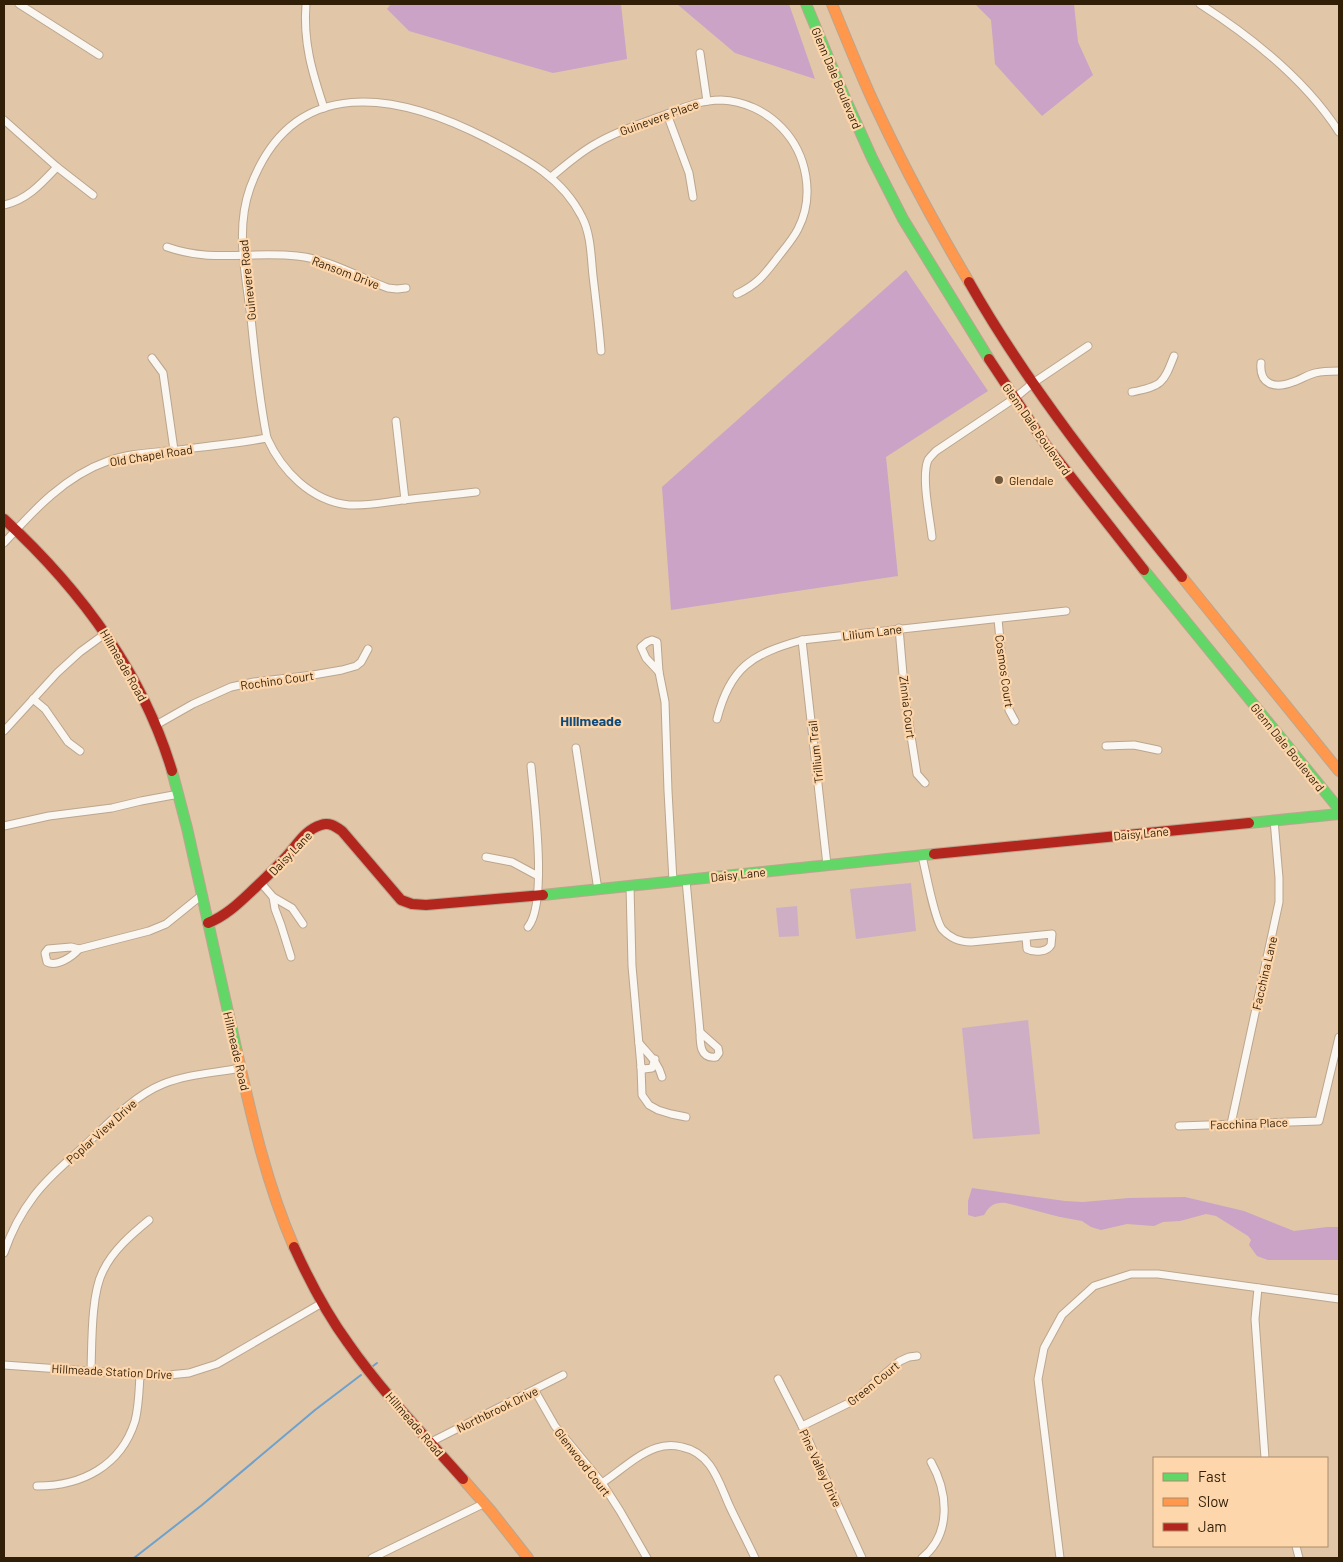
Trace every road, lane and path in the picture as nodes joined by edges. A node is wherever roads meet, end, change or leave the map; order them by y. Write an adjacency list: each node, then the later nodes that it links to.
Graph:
1 (19, 4): 7 (street)
2 (306, 4): 9 (street)
3 (806, 4): 30 (street, Glenn Dale Boulevard)
4 (832, 4): 28 (street, Glenn Dale Boulevard)
5 (1200, 4): 12 (street)
6 (700, 53): 8 (street)
7 (99, 55)
8 (707, 101): 10 (street, Guinevere Place); 21 (street, Guinevere Place)
9 (324, 108): 14 (street, Guinevere Road); 19 (street, Guinevere Road)
10 (667, 114): 14 (street, Guinevere Place); 16 (street)
11 (4, 120): 13 (street)
12 (1339, 132)
13 (57, 167): 15 (street); 17 (street)
14 (551, 176): 23 (street, Guinevere Road)
15 (93, 195)
16 (694, 197)
17 (4, 205)
18 (167, 248): 19 (street, Ransom Drive)
19 (243, 255): 20 (street, Ransom Drive); 32 (street, Guinevere Road)
20 (406, 288)
21 (737, 294)
22 (1088, 346): 28 (street)
23 (602, 351)
24 (1174, 356): 29 (street)
25 (152, 358): 33 (street)
26 (1261, 363): 27 (street)
27 (1339, 371)
28 (1032, 383): 30 (street); 57 (street, Glenn Dale Boulevard)
29 (1132, 392)
30 (1015, 398): 38 (street); 60 (street, Glenn Dale Boulevard)
31 (396, 421): 35 (street)
32 (267, 438): 33 (street, Old Chapel Road); 35 (street, Guinevere Road)
33 (174, 450): 37 (street, Old Chapel Road)
34 (476, 492): 35 (street, Guinevere Road)
35 (405, 500)
36 (4, 519): 37 (street, Hillmeade Road)
37 (16, 530): 39 (street, Old Chapel Road); 43 (street, Hillmeade Road)
38 (932, 537)
39 (4, 543)
40 (1066, 611): 41 (street, Lilium Lane)
41 (998, 619): 42 (street, Lilium Lane); 49 (street, Cosmos Court)
42 (899, 628): 44 (street, Lilium Lane); 58 (street, Zinnia Court)
43 (106, 633): 47 (street); 50 (street, Hillmeade Road)
44 (802, 640): 48 (street, Lilium Lane); 66 (street, Trillium Trail)
45 (368, 649): 50 (street, Rochino Court)
46 (660, 672): 69 (street)
47 (33, 698): 51 (street); 55 (street)
48 (717, 719)
49 (1016, 721)
50 (156, 726): 59 (street, Hillmeade Road)
51 (4, 731)
52 (1106, 746): 54 (street)
53 (576, 748): 72 (street)
54 (1158, 750)
55 (80, 751)
56 (531, 766): 67 (street)
57 (1339, 771)
58 (925, 783)
59 (180, 794): 63 (street); 73 (street, Hillmeade Road)
60 (1339, 809)
61 (1339, 814): 62 (street, Daisy Lane)
62 (1274, 820): 64 (street, Daisy Lane); 90 (street, Facchina Lane)
63 (4, 826)
64 (922, 856): 66 (street, Daisy Lane); 79 (street)
65 (486, 857): 67 (street)
66 (827, 865): 68 (street, Daisy Lane)
67 (538, 876): 74 (street)
68 (686, 880): 69 (street, Daisy Lane); 82 (street)
69 (673, 881): 71 (street, Daisy Lane)
70 (261, 883): 74 (street, Daisy Lane); 75 (street); 76 (street, Daisy Lane)
71 (630, 886): 72 (street, Daisy Lane); 84 (street)
72 (598, 890): 74 (street, Daisy Lane)
73 (202, 895): 76 (street, Hillmeade Road); 80 (street)
74 (537, 895): 78 (street)
75 (272, 897): 77 (street); 81 (street)
76 (208, 923): 87 (street, Hillmeade Road)
77 (303, 924)
78 (528, 926)
79 (1026, 937)
80 (79, 949)
81 (291, 957)
82 (700, 1032)
83 (1339, 1037): 90 (street, Facchina Place)
84 (638, 1043): 85 (street); 86 (street)
85 (655, 1059): 86 (street); 88 (street)
86 (641, 1067): 89 (street)
87 (241, 1068): 93 (street, Poplar View Drive); 96 (street, Hillmeade Road)
88 (662, 1077)
89 (686, 1117)
90 (1231, 1124): 91 (street, Facchina Place)
91 (1178, 1126)
92 (149, 1220): 99 (street)
93 (4, 1252)
94 (1258, 1288): 95 (street); 106 (street); 117 (street)
95 (1339, 1300)
96 (322, 1303): 100 (street, Hillmeade Station Drive); 105 (street, Hillmeade Road)
97 (917, 1356): 104 (street, Green Court)
98 (4, 1365): 99 (street, Hillmeade Station Drive)
99 (91, 1370): 100 (street, Hillmeade Station Drive)
100 (140, 1374): 109 (street)
101 (563, 1375): 103 (street, Northbrook Drive)
102 (778, 1379): 104 (street, Pine Valley Drive)
103 (535, 1391): 105 (street, Northbrook Drive); 108 (street, Glenwood Court)
104 (802, 1426): 115 (street, Pine Valley Drive)
105 (431, 1442): 110 (street, Hillmeade Road)
106 (1265, 1457)
107 (931, 1462): 116 (street)
108 (602, 1483): 113 (street, Glenwood Court); 114 (street)
109 (37, 1486)
110 (485, 1503): 111 (street); 112 (street, Hillmeade Road)
111 (372, 1558)
112 (528, 1558)
113 (647, 1558)
114 (755, 1558)
115 (862, 1558)
116 (922, 1558)
117 (1060, 1558)

